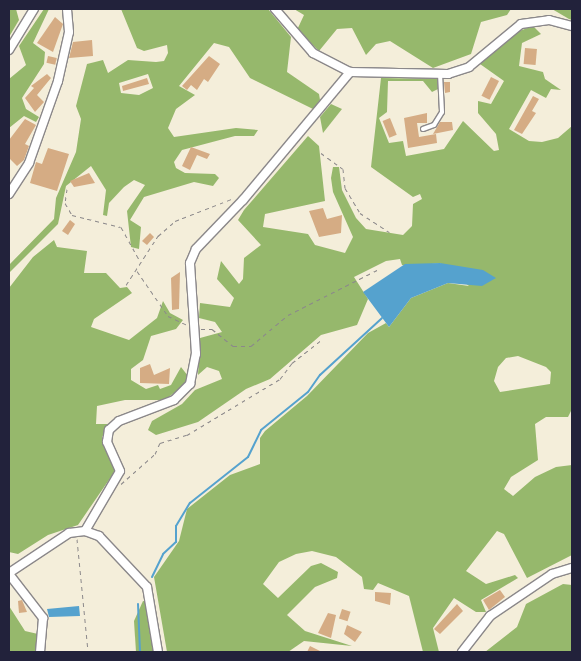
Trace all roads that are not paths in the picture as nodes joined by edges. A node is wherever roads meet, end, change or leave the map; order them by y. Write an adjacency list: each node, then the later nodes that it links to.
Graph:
1 (34, 9): 5 (street)
2 (67, 9): 9 (street)
3 (275, 9): 6 (street)
4 (572, 26): 7 (street)
5 (9, 50)
6 (350, 72): 7 (street); 10 (street)
7 (440, 75): 8 (lane)
8 (423, 129)
9 (9, 194)
10 (86, 531): 12 (street); 14 (street)
11 (572, 568): 15 (street)
12 (9, 574): 13 (street)
13 (40, 652)
14 (158, 652)
15 (462, 652)

